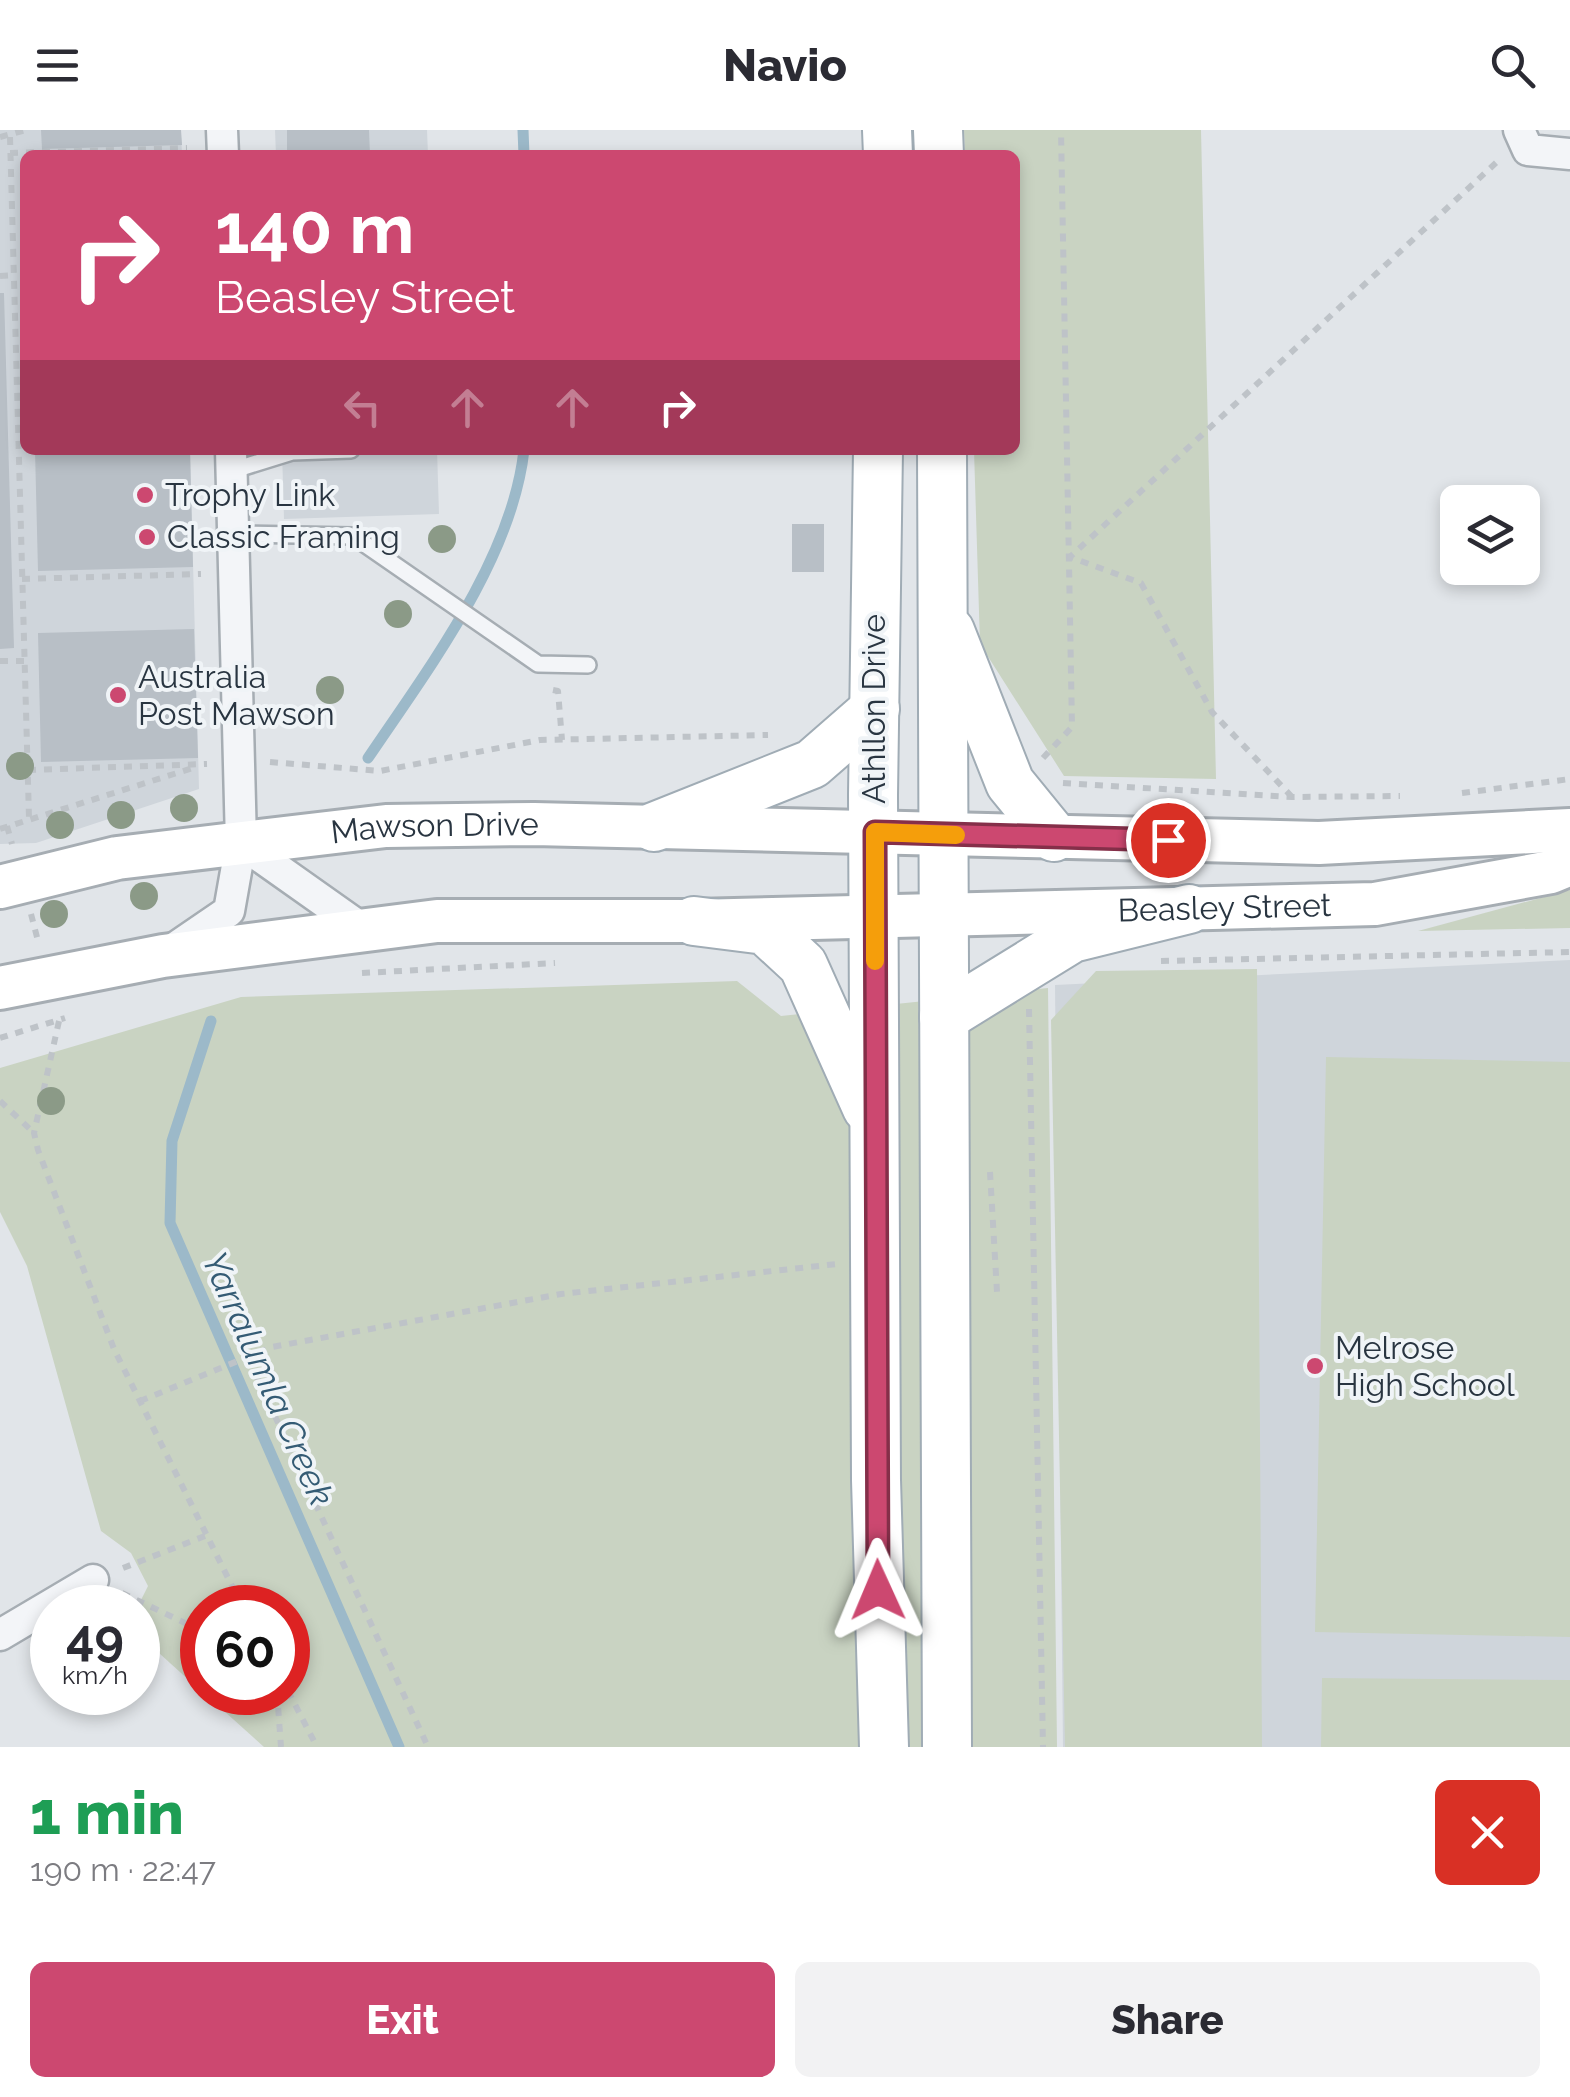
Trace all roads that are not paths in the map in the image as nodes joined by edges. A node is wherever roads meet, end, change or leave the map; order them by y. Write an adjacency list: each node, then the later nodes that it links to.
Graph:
1 (1521, 134): 2 (street)
2 (1570, 154)
3 (272, 455): 6 (lane)
4 (878, 455): 10 (main road, Athllon Drive)
5 (942, 455): 8 (main road)
6 (231, 461): 7 (street)
7 (233, 534): 9 (lane); 16 (street)
8 (942, 614): 14 (main road); 15 (main road)
9 (588, 665)
10 (874, 709): 11 (main road); 13 (main road, Athllon Drive)
11 (654, 827): 13 (main road, Mawson Drive); 16 (main road, Mawson Drive)
12 (1570, 830): 15 (main road, Beasley Street)
13 (875, 832): 14 (main road, Beasley Street); 21 (main road, Athllon Drive)
14 (944, 834): 15 (main road, Beasley Street); 20 (main road)
15 (1054, 837)
16 (241, 843): 18 (main road, Mawson Drive); 23 (street); 24 (street)
17 (1570, 864): 19 (main road, Beasley Street)
18 (11, 884)
19 (1189, 908): 20 (main road, Beasley Street); 26 (main road)
20 (944, 915): 21 (main road, Beasley Street); 26 (main road)
21 (875, 917): 22 (main road); 27 (main road, Athllon Drive)
22 (694, 921): 23 (main road); 27 (main road)
23 (364, 930): 24 (main road)
24 (162, 956): 25 (main road)
25 (0, 988)
26 (944, 1017): 31 (main road)
27 (875, 1124): 30 (main road, Athllon Drive)
28 (94, 1580): 29 (street)
29 (0, 1635)
30 (884, 1747)
31 (947, 1747)

